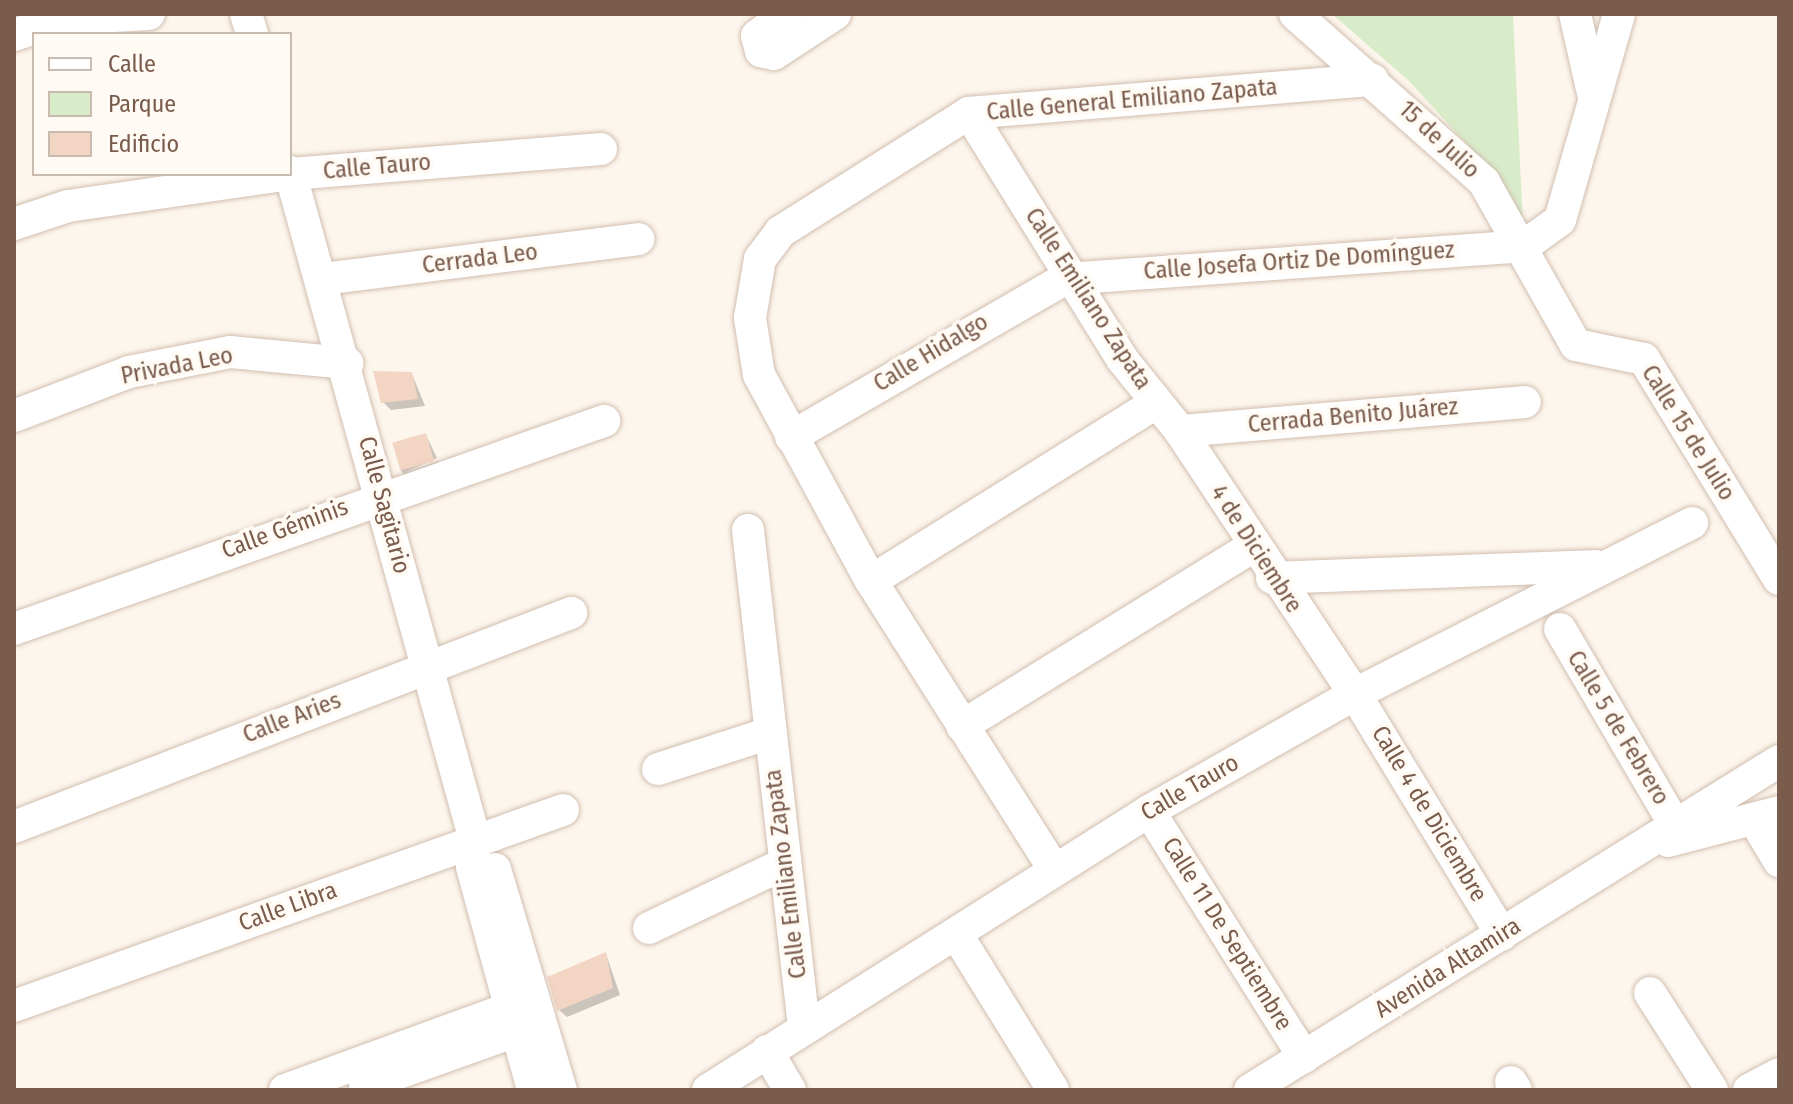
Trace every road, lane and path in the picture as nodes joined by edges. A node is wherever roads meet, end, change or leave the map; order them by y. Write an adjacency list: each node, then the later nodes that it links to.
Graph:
1 (149, 14): 7 (street)
2 (786, 14): 3 (street)
3 (835, 14)
4 (1295, 14): 8 (street, 15 de Julio)
5 (1575, 14): 9 (street)
6 (1619, 14): 9 (street)
7 (14, 35)
8 (1373, 80): 10 (street, Calle General Emiliano Zapata); 17 (street, 15 de Julio)
9 (1593, 93): 17 (street)
10 (969, 113): 18 (street, Calle Emiliano Zapata); 26 (street, Calle General Emiliano Zapata)
11 (601, 149): 12 (street, Calle Tauro)
12 (292, 173)
13 (270, 176): 15 (street, Calle Tauro)
14 (291, 176): 19 (street, Calle Sagitario)
15 (14, 224)
16 (638, 239): 19 (street, Cerrada Leo)
17 (1524, 246): 18 (street, Calle Josefa Ortiz De Domínguez); 33 (street, Calle 15 de Julio)
18 (1075, 277): 22 (street, Calle Emiliano Zapata); 26 (street, Calle Hidalgo)
19 (322, 279): 20 (street, Calle Sagitario)
20 (347, 363): 23 (street, Privada Leo); 27 (street, Calle Sagitario)
21 (1525, 402): 25 (street, Cerrada Benito Juárez)
22 (1156, 403): 25 (street, 4 de Diciembre); 34 (street, Calle Emiliano Zapata)
23 (14, 416)
24 (604, 421): 27 (street, Calle Géminis)
25 (1180, 431): 30 (street, 4 de Diciembre)
26 (791, 437): 34 (street)
27 (381, 494): 36 (street, Calle Géminis); 38 (street, Calle Sagitario)
28 (1692, 523): 31 (street, Calle Tauro)
29 (748, 530): 41 (street, Calle Emiliano Zapata)
30 (1253, 546): 32 (street, 4 de Diciembre); 40 (street)
31 (1605, 566): 32 (street); 39 (street, Calle Tauro)
32 (1272, 578): 39 (street, 4 de Diciembre)
33 (1779, 579)
34 (871, 581): 40 (street)
35 (571, 613): 38 (street, Calle Aries)
36 (14, 629)
37 (1560, 629): 48 (street, Calle 5 de Febrero)
38 (427, 665): 47 (street, Calle Aries); 49 (street, Calle Sagitario)
39 (1355, 694): 45 (street, Calle Tauro); 56 (street, Calle 4 de Diciembre)
40 (962, 726): 53 (street)
41 (770, 733): 43 (street); 52 (street, Calle Emiliano Zapata)
42 (1779, 761): 48 (street, Avenida Altamira)
43 (658, 769)
44 (563, 810): 49 (street, Calle Libra)
45 (1149, 811): 53 (street, Calle Tauro); 62 (street, Calle 11 De Septiembre)
46 (1767, 816): 50 (street, Avenida Altamira); 51 (street)
47 (14, 827)
48 (1676, 827): 50 (street, Avenida Altamira)
49 (475, 840): 58 (street, Calle Libra); 59 (street, Calle Sagitario); 67 (street, Calle Sagitario)
50 (1646, 846): 56 (street, Avenida Altamira)
51 (1779, 861)
52 (784, 864): 54 (street); 60 (street, Calle Emiliano Zapata)
53 (1054, 869): 55 (street, Calle Tauro)
54 (649, 928)
55 (957, 935): 60 (street, Calle Tauro); 70 (street)
56 (1502, 935): 62 (street, Avenida Altamira)
57 (1650, 993): 72 (street)
58 (14, 1006)
59 (513, 1019): 64 (street); 65 (street); 66 (street, Calle Sagitario)
60 (804, 1027): 61 (street, Calle Tauro)
61 (767, 1051): 68 (street, Calle Tauro); 69 (street)
62 (1304, 1057): 71 (street, Avenida Altamira)
63 (1779, 1074): 73 (street)
64 (285, 1090)
65 (350, 1090)
66 (533, 1090)
67 (561, 1090)
68 (708, 1090)
69 (790, 1090)
70 (1053, 1090)
71 (1250, 1090)
72 (1712, 1090)
73 (1749, 1090)

